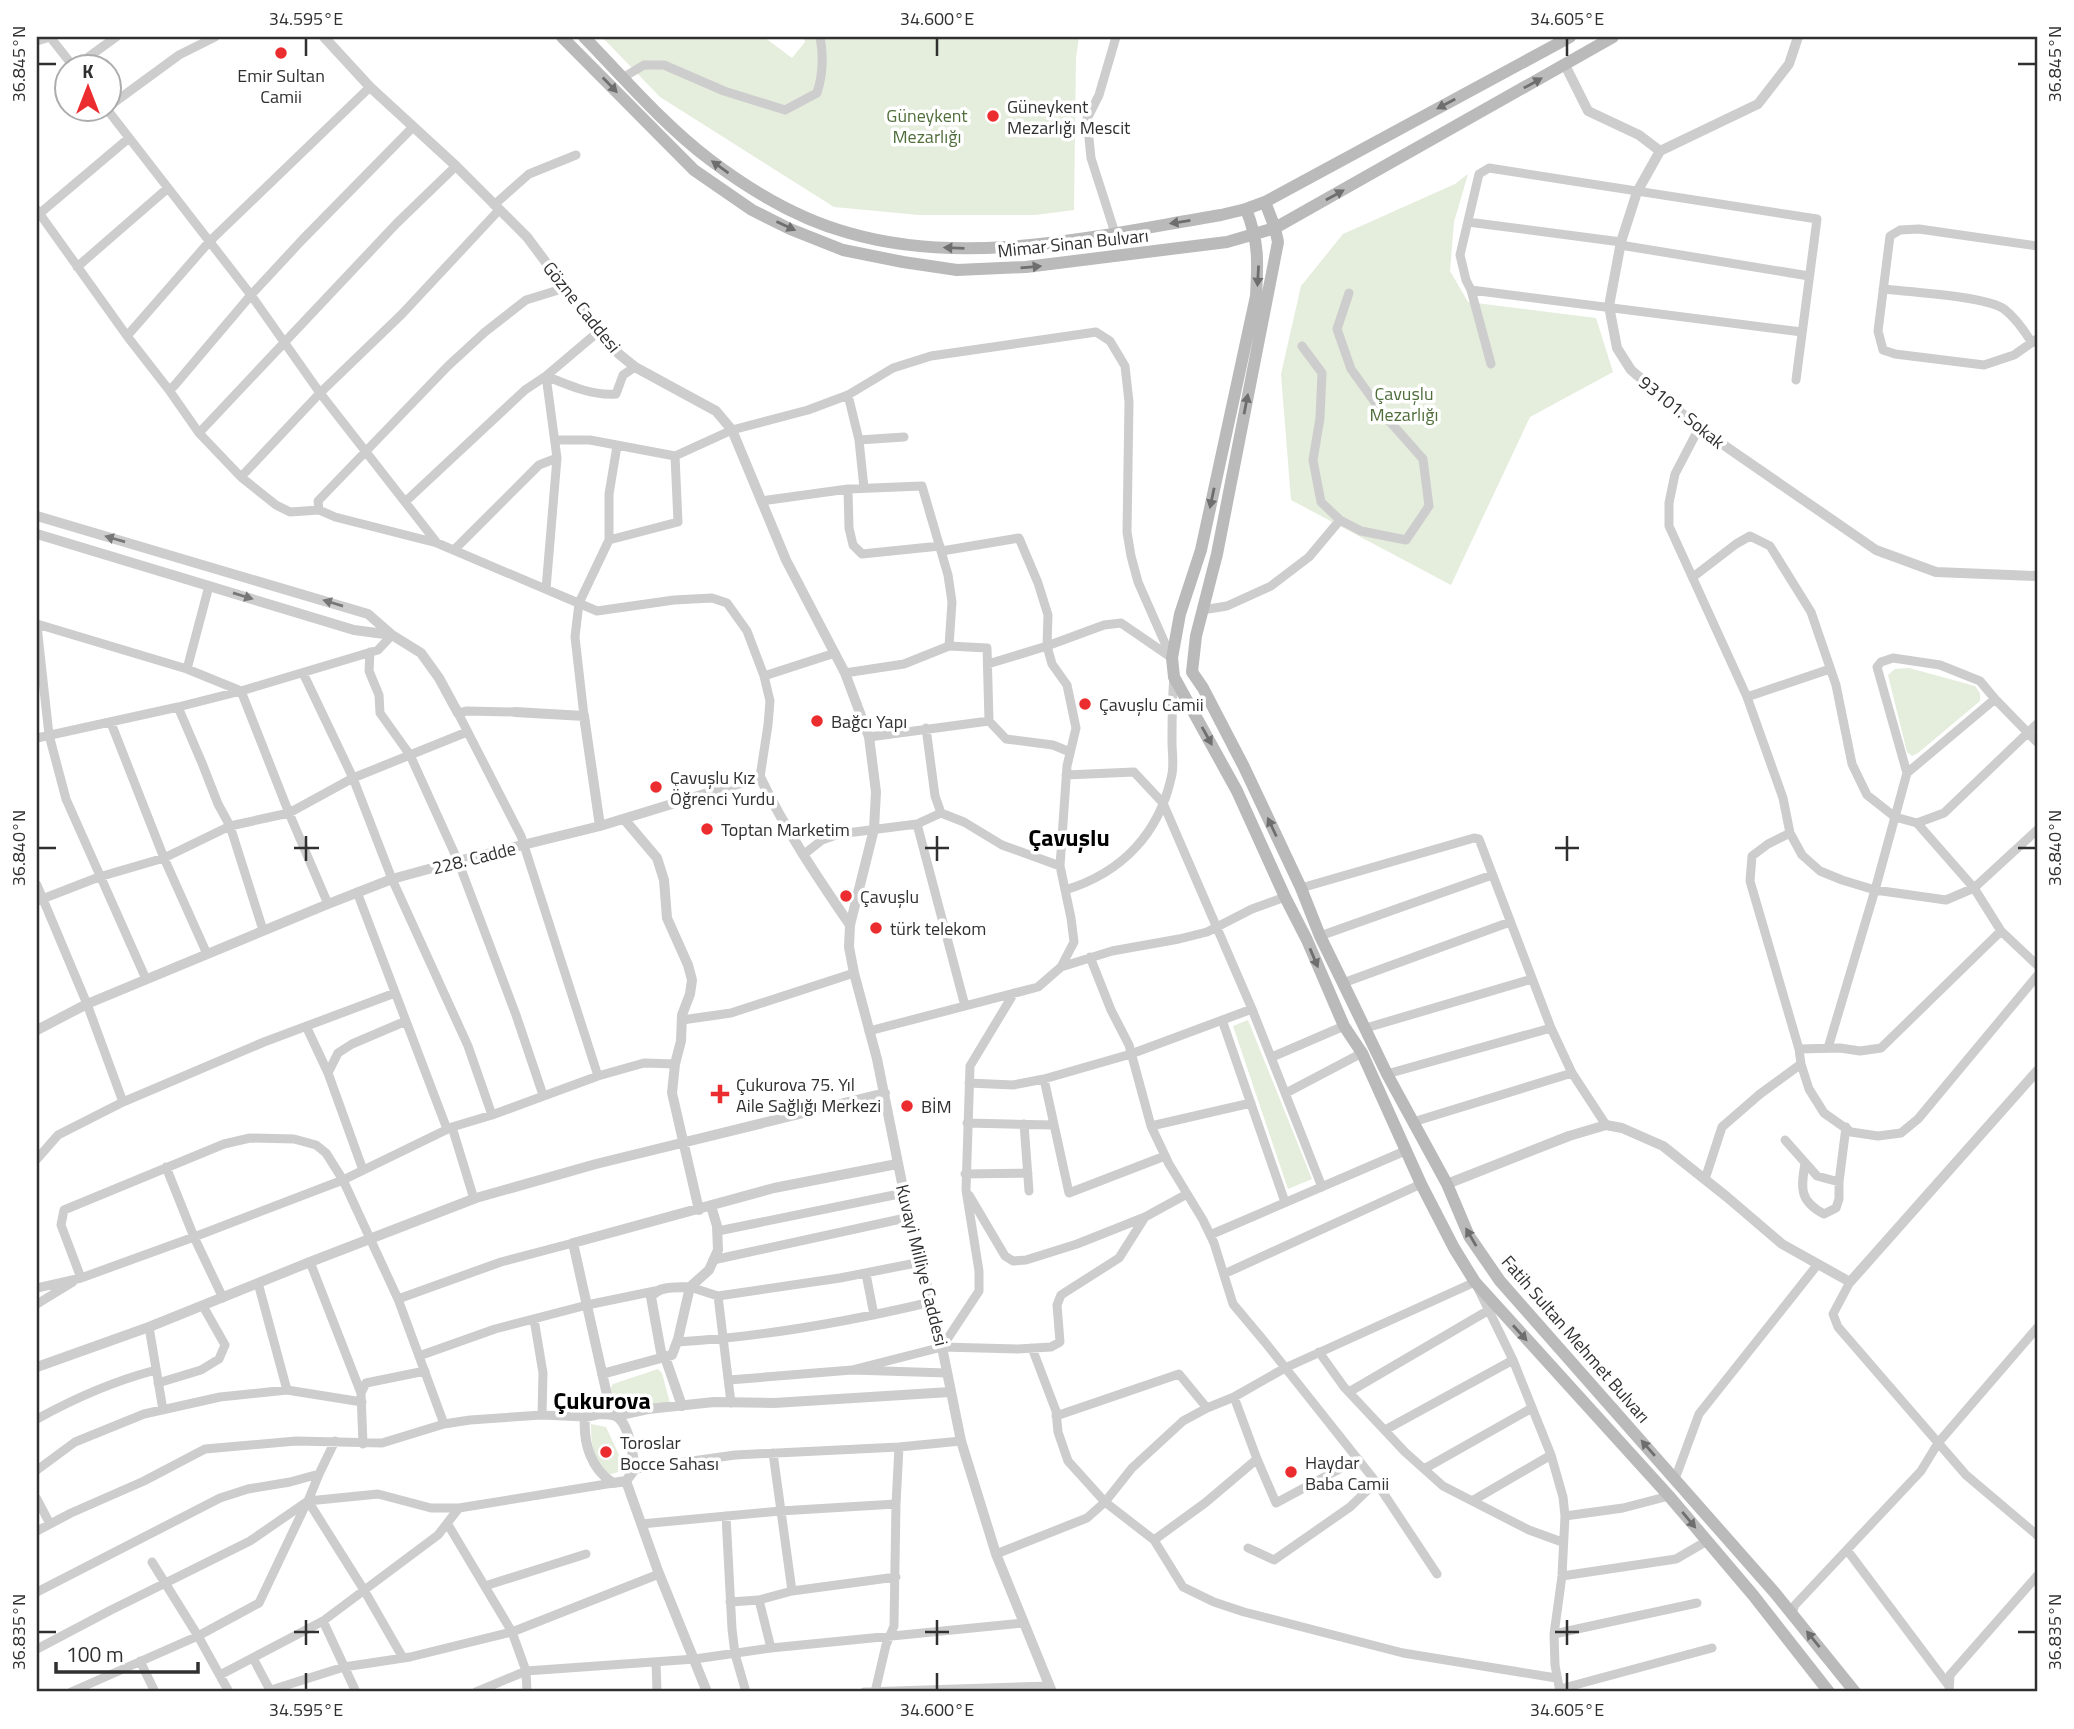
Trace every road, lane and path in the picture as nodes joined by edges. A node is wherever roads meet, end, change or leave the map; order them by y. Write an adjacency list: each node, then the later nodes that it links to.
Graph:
1 (116, 37): 13 (street)
2 (215, 37): 17 (street)
3 (324, 37): 16 (street, Gözne Caddesi)
4 (562, 37): 33 (main road, Mimar Sinan Bulvarı, one-way to 33)
5 (584, 37): 15 (main road, Mimar Sinan Bulvarı)
6 (820, 37): 15 (street)
7 (1116, 37): 32 (street)
8 (1570, 37): 26 (main road, Mimar Sinan Bulvarı, one-way to 26)
9 (1613, 37): 14 (main road, Mimar Sinan Bulvarı)
10 (1798, 37): 21 (street)
11 (37, 41): 12 (street)
12 (62, 52)
13 (94, 52)
14 (1565, 65): 21 (street); 31 (main road, Mimar Sinan Bulvarı, one-way to 14)
15 (624, 77): 32 (main road, Mimar Sinan Bulvarı, one-way to 15)
16 (370, 87): 19 (street, Gözne Caddesi); 34 (street)
17 (122, 96)
18 (117, 122): 20 (street)
19 (413, 127): 23 (street, Gözne Caddesi); 43 (street)
20 (129, 138): 24 (street); 29 (street)
21 (1660, 151): 25 (street, 93101. Sokak)
22 (576, 155): 27 (street)
23 (456, 166): 27 (street, Gözne Caddesi); 49 (street)
24 (168, 188): 34 (street); 37 (street)
25 (1637, 192): 30 (street); 35 (street, 93101. Sokak); 38 (street)
26 (1265, 202): 28 (main road, Mimar Sinan Bulvarı); 31 (main road)
27 (496, 207): 39 (street, Gözne Caddesi); 56 (street)
28 (1247, 209): 32 (main road, Mimar Sinan Bulvarı, one-way to 32); 33 (main road)
29 (38, 212): 37 (street)
30 (1468, 222): 35 (street); 41 (street)
31 (1276, 228): 33 (main road, Mimar Sinan Bulvarı); 86 (main road, Fatih Sultan Mehmet Bulvarı, one-way to 31)
32 (1115, 233)
33 (1255, 233): 93 (main road, one-way to 93)
34 (209, 242): 43 (street); 47 (street)
35 (1620, 244): 38 (street); 44 (street, 93101. Sokak)
36 (2037, 246): 40 (street)
37 (77, 267): 47 (street)
38 (1809, 276): 46 (street)
39 (565, 288): 45 (street, Gözne Caddesi); 65 (street)
40 (1883, 289): 48 (street); 48 (street)
41 (1471, 290): 44 (street); 51 (street)
42 (1349, 293): 75 (street)
43 (251, 295): 49 (street); 55 (street)
44 (1609, 306): 46 (street); 58 (street, 93101. Sokak)
45 (598, 332): 52 (street, Gözne Caddesi); 53 (street)
46 (1802, 332): 54 (street)
47 (127, 336): 55 (street)
48 (2035, 341)
49 (284, 342): 56 (street); 60 (street)
50 (1303, 346): 75 (street)
51 (1491, 364)
52 (635, 367): 53 (street); 59 (street, Gözne Caddesi)
53 (546, 376): 62 (street); 72 (street)
54 (1796, 380)
55 (169, 390): 60 (street)
56 (320, 393): 65 (street); 68 (street)
57 (848, 395): 59 (street); 63 (street); 93 (street)
58 (1699, 428): 81 (street, 93101. Sokak); 82 (street)
59 (732, 430): 66 (street); 71 (street, Gözne Caddesi)
60 (199, 433): 68 (street)
61 (904, 437): 63 (street)
62 (556, 440): 64 (street); 67 (street)
63 (859, 440): 69 (street)
64 (617, 446): 66 (street); 77 (street)
65 (365, 452): 72 (street); 73 (street)
66 (675, 456): 77 (street)
67 (557, 458): 80 (street); 84 (street)
68 (241, 477): 73 (street)
69 (864, 488): 70 (street); 79 (street)
70 (848, 489): 71 (street); 79 (street)
71 (761, 501): 92 (street, Gözne Caddesi)
72 (405, 502): 78 (street)
73 (319, 510): 78 (street)
74 (37, 516): 88 (street, one-way to 74)
75 (1340, 520): 86 (street)
76 (37, 534): 83 (street)
77 (609, 540): 85 (street)
78 (437, 543): 80 (street)
79 (941, 549): 89 (street); 90 (street)
80 (454, 550): 84 (street)
81 (2037, 576)
82 (1693, 577): 95 (street); 102 (street)
83 (209, 586): 88 (street, one-way to 88); 96 (street)
84 (546, 589): 85 (street)
85 (579, 603): 99 (street); 107 (street)
86 (1202, 610): 145 (main road, Fatih Sultan Mehmet Bulvarı, one-way to 86)
87 (37, 625): 96 (street); 114 (street)
88 (392, 635): 91 (street); 106 (street)
89 (949, 646): 94 (street); 98 (street)
90 (1047, 646): 93 (street); 94 (street); 118 (street)
91 (370, 652): 97 (street); 119 (street)
92 (835, 653): 98 (street, Gözne Caddesi); 99 (street)
93 (1172, 658): 100 (main road)
94 (988, 664): 108 (street)
95 (1830, 669): 102 (street); 127 (street)
96 (187, 670): 101 (street)
97 (303, 673): 101 (street); 123 (street)
98 (845, 673): 115 (street, Gözne Caddesi)
99 (764, 676): 122 (street)
100 (1174, 677): 124 (street); 150 (main road, Fatih Sultan Mehmet Bulvarı, one-way to 150)
101 (241, 691): 104 (street); 125 (street)
102 (1746, 697): 135 (street)
103 (1995, 699): 113 (street); 120 (street); 120 (street)
104 (178, 707): 109 (street); 131 (street)
105 (515, 712): 106 (street); 107 (street)
106 (458, 713): 112 (street)
107 (584, 716): 132 (street)
108 (989, 721): 111 (street); 118 (street)
109 (111, 723): 114 (street); 138 (street)
110 (2037, 724): 113 (street)
111 (926, 728): 115 (street); 126 (street)
112 (467, 732): 119 (street); 136 (street)
113 (2027, 732): 117 (street); 129 (street)
114 (49, 734): 116 (street); 142 (street)
115 (869, 737): 133 (street, Gözne Caddesi)
116 (37, 738)
117 (2037, 742)
118 (1070, 752): 121 (street)
119 (410, 755): 123 (street); 139 (street)
120 (1907, 773): 127 (street)
121 (1066, 775): 124 (street); 140 (street)
122 (760, 777): 128 (street, 228. Cadde); 137 (street)
123 (353, 778): 125 (street); 143 (street)
124 (1163, 803): 147 (street); 155 (street)
125 (289, 813): 131 (street); 152 (street)
126 (941, 813): 130 (street); 140 (street)
127 (1895, 817): 129 (street); 148 (street)
128 (624, 819): 132 (street, 228. Cadde); 173 (street)
129 (1917, 822): 146 (street)
130 (917, 824): 133 (street); 171 (street)
131 (230, 826): 138 (street); 156 (street)
132 (600, 826): 136 (street, 228. Cadde)
133 (874, 829): 137 (street); 154 (street, Kuvayi Milliye Caddesi)
134 (2037, 830): 146 (street)
135 (1790, 833): 148 (street); 183 (street)
136 (523, 845): 139 (street, 228. Cadde); 193 (street)
137 (803, 855): 154 (street)
138 (164, 858): 142 (street); 159 (street)
139 (458, 861): 143 (street, 228. Cadde); 198 (street)
140 (1060, 866): 147 (street)
141 (1492, 875): 145 (street); 153 (street); 158 (street)
142 (99, 877): 151 (street); 165 (street)
143 (392, 879): 149 (street, 228. Cadde); 201 (street)
144 (37, 885): 151 (street)
145 (1301, 888): 158 (main road, Fatih Sultan Mehmet Bulvarı)
146 (1974, 888): 148 (street); 157 (street)
147 (1065, 890): 162 (street)
148 (1875, 890): 182 (street)
149 (357, 892): 152 (street, 228. Cadde); 168 (street)
150 (1284, 897): 155 (street); 177 (main road, Fatih Sultan Mehmet Bulvarı, one-way to 177)
151 (39, 900): 170 (street)
152 (327, 904): 156 (street, 228. Cadde)
153 (1510, 922): 166 (street); 167 (street)
154 (850, 925): 163 (street, Kuvayi Milliye Caddesi)
155 (1218, 926): 160 (street); 172 (street)
156 (263, 930): 159 (street, 228. Cadde)
157 (2001, 931): 161 (street); 182 (street)
158 (1321, 936): 167 (main road, Fatih Sultan Mehmet Bulvarı)
159 (207, 954): 165 (street, 228. Cadde)
160 (1090, 957): 162 (street); 185 (street)
161 (2037, 965)
162 (1061, 967): 169 (street)
163 (854, 973): 173 (street); 181 (street, Kuvayi Milliye Caddesi)
164 (2037, 976): 208 (street)
165 (146, 979): 170 (street, 228. Cadde)
166 (1532, 979): 178 (street); 179 (street)
167 (1343, 983): 178 (main road, Fatih Sultan Mehmet Bulvarı)
168 (395, 993): 175 (street); 176 (street)
169 (1014, 993): 171 (street); 195 (street)
170 (87, 1004): 180 (street, 228. Cadde); 199 (street)
171 (965, 1006): 181 (street)
172 (1252, 1009): 174 (street); 186 (street)
173 (682, 1020): 187 (street)
174 (1222, 1020): 185 (street); 200 (street)
175 (406, 1021): 190 (street); 209 (street)
176 (306, 1026): 190 (street); 199 (street)
177 (1343, 1026): 184 (main road, Fatih Sultan Mehmet Bulvarı); 186 (street)
178 (1366, 1028): 192 (main road, Fatih Sultan Mehmet Bulvarı)
179 (1551, 1028): 191 (street); 192 (street)
180 (37, 1030)
181 (869, 1031): 196 (street, Kuvayi Milliye Caddesi)
182 (1828, 1048): 183 (street)
183 (1799, 1049): 188 (street)
184 (1362, 1053): 197 (street); 212 (main road, Fatih Sultan Mehmet Bulvarı)
185 (1131, 1054): 194 (street); 207 (street)
186 (1272, 1057): 197 (street)
187 (675, 1064): 193 (street); 211 (street)
188 (1801, 1064): 208 (street); 221 (street)
189 (2037, 1071): 250 (street)
190 (328, 1073): 218 (street)
191 (1572, 1073): 202 (street); 206 (street)
192 (1387, 1074): 202 (main road, Fatih Sultan Mehmet Bulvarı)
193 (598, 1076): 198 (street)
194 (1044, 1079): 195 (street); 205 (street)
195 (970, 1083): 203 (street)
196 (885, 1093): 211 (street); 216 (street, Kuvayi Milliye Caddesi)
197 (1286, 1093): 226 (street)
198 (543, 1095): 201 (street)
199 (123, 1102): 214 (street)
200 (1251, 1103): 207 (street); 232 (street)
201 (492, 1115): 209 (street)
202 (1413, 1122): 225 (main road, Fatih Sultan Mehmet Bulvarı)
203 (967, 1123): 204 (street); 220 (street)
204 (1024, 1124): 205 (street); 219 (street)
205 (1054, 1125): 213 (street)
206 (1606, 1125): 221 (street); 225 (street)
207 (1151, 1126): 213 (street)
208 (1846, 1127): 223 (street)
209 (449, 1128): 218 (street); 231 (street)
210 (1785, 1140): 215 (street)
211 (683, 1142): 231 (street); 234 (street)
212 (1405, 1151): 224 (main road, Fatih Sultan Mehmet Bulvarı); 226 (street)
213 (1166, 1156): 230 (street)
214 (37, 1159)
215 (1805, 1163): 223 (street); 223 (street)
216 (897, 1164): 229 (street, Kuvayi Milliye Caddesi); 233 (street)
217 (166, 1167): 222 (street); 239 (street); 248 (street)
218 (363, 1170): 222 (street)
219 (1028, 1173): 220 (street); 228 (street)
220 (965, 1174): 227 (street)
221 (1705, 1179): 245 (street)
222 (343, 1180): 239 (street); 240 (street)
223 (1839, 1182)
224 (1421, 1184): 247 (street); 249 (main road, Fatih Sultan Mehmet Bulvarı)
225 (1447, 1184): 314 (main road, Fatih Sultan Mehmet Bulvarı, one-way to 225)
226 (1321, 1187): 232 (street)
227 (965, 1190): 236 (street); 269 (street)
228 (1029, 1191)
229 (904, 1193): 235 (street, Kuvayi Milliye Caddesi); 237 (street)
230 (1187, 1194): 236 (street); 238 (street)
231 (474, 1199): 240 (street)
232 (1285, 1202): 238 (street)
233 (711, 1206): 234 (street); 237 (street)
234 (699, 1210): 241 (street)
235 (909, 1217): 242 (street); 244 (street, Kuvayi Milliye Caddesi)
236 (1145, 1217): 270 (street)
237 (718, 1231): 242 (street)
238 (1210, 1235): 247 (street)
239 (194, 1237): 248 (street); 256 (street)
240 (369, 1239): 243 (street); 257 (street)
241 (573, 1244): 257 (street); 260 (street)
242 (713, 1260): 252 (street)
243 (310, 1262): 251 (street); 287 (street)
244 (921, 1262): 246 (street); 258 (street, Kuvayi Milliye Caddesi)
245 (1818, 1264): 250 (street); 314 (street)
246 (866, 1274): 255 (street); 263 (street)
247 (1224, 1274): 276 (street)
248 (81, 1278): 253 (street); 259 (street)
249 (1475, 1282): 262 (street); 271 (street); 318 (main road, Fatih Sultan Mehmet Bulvarı, one-way to 318)
250 (1850, 1282): 303 (street)
251 (258, 1283): 256 (street); 284 (street)
252 (690, 1287): 254 (street); 255 (street); 268 (street)
253 (37, 1288)
254 (655, 1291): 260 (street); 273 (street)
255 (718, 1297): 267 (street)
256 (223, 1298): 261 (street)
257 (398, 1299): 272 (street)
258 (931, 1302): 263 (street); 269 (street, Kuvayi Milliye Caddesi)
259 (37, 1304)
260 (587, 1305): 264 (street); 281 (street)
261 (203, 1306): 265 (street); 283 (street)
262 (1489, 1310): 274 (street); 286 (street)
263 (874, 1315): 267 (street)
264 (534, 1319): 272 (street); 294 (street)
265 (149, 1327): 275 (street); 277 (street)
266 (2037, 1328): 303 (street)
267 (723, 1339): 268 (street); 282 (street)
268 (677, 1342): 273 (street)
269 (942, 1347): 270 (street); 278 (street); 280 (street, Kuvayi Milliye Caddesi)
270 (1032, 1348): 296 (street)
271 (1319, 1352): 276 (street); 286 (street)
272 (419, 1356): 279 (street)
273 (665, 1357): 281 (street); 290 (street)
274 (1513, 1360): 292 (street); 300 (street)
275 (37, 1367)
276 (1285, 1368): 288 (street); 309 (street)
277 (156, 1370): 283 (street); 298 (street)
278 (852, 1370): 280 (street); 282 (street)
279 (425, 1371): 287 (street); 299 (street)
280 (947, 1373): 285 (street, Kuvayi Milliye Caddesi)
281 (603, 1374): 295 (street)
282 (729, 1380): 289 (street)
283 (159, 1383): 293 (street)
284 (287, 1390): 287 (street); 293 (street)
285 (950, 1392): 289 (street); 302 (street, Kuvayi Milliye Caddesi)
286 (1349, 1392): 300 (street)
287 (361, 1397): 304 (street)
288 (1234, 1397): 291 (street); 308 (street)
289 (731, 1402): 290 (street)
290 (682, 1405): 295 (street)
291 (1206, 1408): 296 (street); 322 (street)
292 (1532, 1408): 307 (street); 311 (street)
293 (163, 1410): 312 (street)
294 (542, 1415): 297 (street); 299 (street)
295 (612, 1415): 297 (street); 310 (street)
296 (1056, 1416): 322 (street)
297 (585, 1417): 317 (street)
298 (37, 1419)
299 (444, 1424): 304 (street)
300 (1385, 1430): 311 (street)
301 (335, 1441): 304 (street); 313 (street); 329 (street)
302 (961, 1441): 305 (street); 338 (street, Kuvayi Milliye Caddesi)
303 (1938, 1443): 332 (street); 337 (street)
304 (363, 1444)
305 (899, 1447): 306 (street); 323 (street)
306 (773, 1453): 310 (street); 325 (street)
307 (1551, 1455): 321 (street); 327 (street)
308 (1257, 1459): 309 (street); 333 (street)
309 (1358, 1459): 316 (street)
310 (635, 1469): 315 (street)
311 (1424, 1469): 321 (street)
312 (37, 1470)
313 (319, 1474): 320 (street); 350 (street)
314 (1675, 1479): 354 (main road, Fatih Sultan Mehmet Bulvarı)
315 (626, 1481): 317 (street); 330 (street)
316 (1376, 1482): 336 (street); 342 (street)
317 (613, 1483): 324 (street)
318 (1670, 1496): 327 (street); 334 (main road, Fatih Sultan Mehmet Bulvarı, one-way to 334)
319 (37, 1499): 329 (street)
320 (308, 1501): 324 (street); 346 (street); 348 (street); 359 (street)
321 (1472, 1501): 335 (street)
322 (1105, 1502): 333 (street); 338 (street)
323 (895, 1504): 325 (street); 345 (street)
324 (459, 1508): 328 (street)
325 (780, 1511): 326 (street); 349 (street)
326 (726, 1516): 330 (street); 352 (street)
327 (1564, 1516): 335 (street)
328 (447, 1523): 347 (street); 348 (street)
329 (50, 1524): 331 (street)
330 (641, 1524): 341 (street)
331 (37, 1531)
332 (2037, 1535)
333 (1154, 1540): 373 (street)
334 (1707, 1541): 343 (street); 389 (main road, Fatih Sultan Mehmet Bulvarı)
335 (1562, 1542): 343 (street)
336 (1248, 1548)
337 (1847, 1550): 354 (street); 375 (street)
338 (996, 1553): 356 (street, Kuvayi Milliye Caddesi)
339 (586, 1554): 347 (street)
340 (152, 1562): 346 (street)
341 (659, 1574): 357 (street); 367 (street)
342 (1437, 1574)
343 (1562, 1576): 358 (street)
344 (2037, 1576): 375 (street)
345 (896, 1577): 349 (street); 360 (street)
346 (165, 1583): 359 (street); 363 (street)
347 (485, 1586): 357 (street)
348 (364, 1590): 355 (street); 366 (street)
349 (792, 1591): 351 (street)
350 (37, 1592)
351 (759, 1600): 352 (street); 361 (street)
352 (730, 1602): 364 (street)
353 (1697, 1603): 358 (street)
354 (1792, 1612): 390 (main road, Fatih Sultan Mehmet Bulvarı, one-way to 354)
355 (323, 1620): 365 (street); 370 (street)
356 (1024, 1623): 360 (street); 374 (street, Kuvayi Milliye Caddesi)
357 (512, 1632): 366 (street); 371 (street)
358 (1554, 1634): 373 (street)
359 (198, 1636): 368 (street); 372 (street)
360 (890, 1636): 361 (street); 378 (street)
361 (771, 1648): 364 (street)
362 (1712, 1648): 376 (street)
363 (37, 1649)
364 (735, 1654): 367 (street); 387 (street)
365 (253, 1658): 372 (street); 377 (street)
366 (403, 1658): 370 (street)
367 (695, 1659): 369 (street); 386 (street)
368 (140, 1661): 379 (street); 380 (street)
369 (656, 1662): 371 (street); 385 (street)
370 (344, 1667): 377 (street); 382 (street)
371 (526, 1671): 383 (street); 384 (street)
372 (220, 1675): 381 (street)
373 (1556, 1678): 376 (street)
374 (1051, 1689): 378 (street)
375 (1949, 1689)
376 (1560, 1690)
377 (271, 1691)
378 (876, 1691): 388 (street)
379 (71, 1692)
380 (155, 1692)
381 (229, 1692)
382 (356, 1692)
383 (476, 1692)
384 (527, 1692)
385 (657, 1692)
386 (707, 1692)
387 (746, 1692)
388 (864, 1692)
389 (1829, 1692)
390 (1855, 1692)

